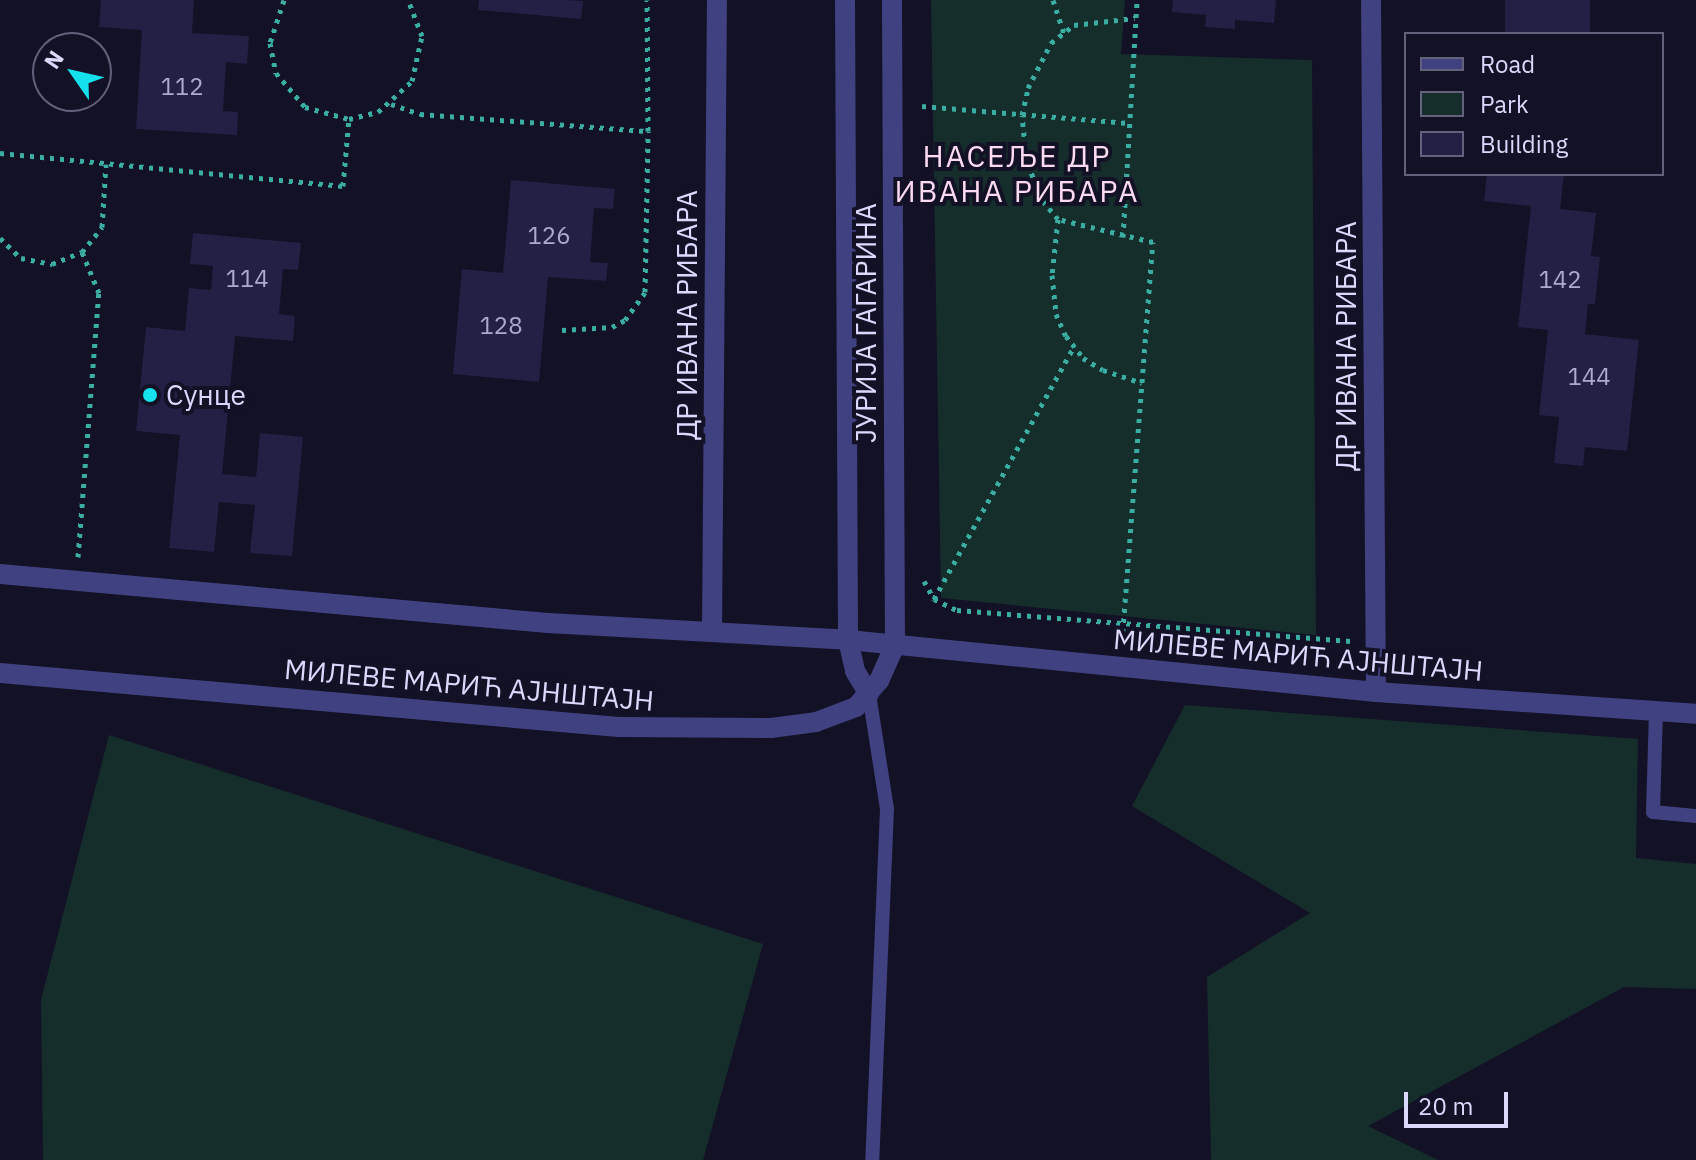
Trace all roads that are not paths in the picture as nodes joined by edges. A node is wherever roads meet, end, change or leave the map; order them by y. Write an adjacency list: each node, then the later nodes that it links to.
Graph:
1 (717, 0): 6 (street, ДР ИВАНА РИБАРА)
2 (845, 0): 7 (street, ЈУРИЈА ГАГАРИНА)
3 (892, 0): 8 (street, ЈУРИЈА ГАГАРИНА)
4 (1371, 0): 10 (street, ДР ИВАНА РИБАРА)
5 (0, 574): 6 (street, МИЛЕВЕ МАРИЋ АЈНШТАЈН)
6 (712, 631): 7 (street, МИЛЕВЕ МАРИЋ АЈНШТАЈН)
7 (848, 640): 8 (street, МИЛЕВЕ МАРИЋ АЈНШТАЈН); 11 (street, ЈУРИЈА ГАГАРИНА)
8 (895, 645): 10 (street, МИЛЕВЕ МАРИЋ АЈНШТАЈН); 11 (street)
9 (0, 673): 11 (street, МИЛЕВЕ МАРИЋ АЈНШТАЈН)
10 (1376, 692): 12 (street, МИЛЕВЕ МАРИЋ АЈНШТАЈН)
11 (869, 694): 15 (lane)
12 (1656, 711): 13 (street, МИЛЕВЕ МАРИЋ АЈНШТАЈН); 14 (lane)
13 (1696, 714)
14 (1696, 816)
15 (872, 1160)

